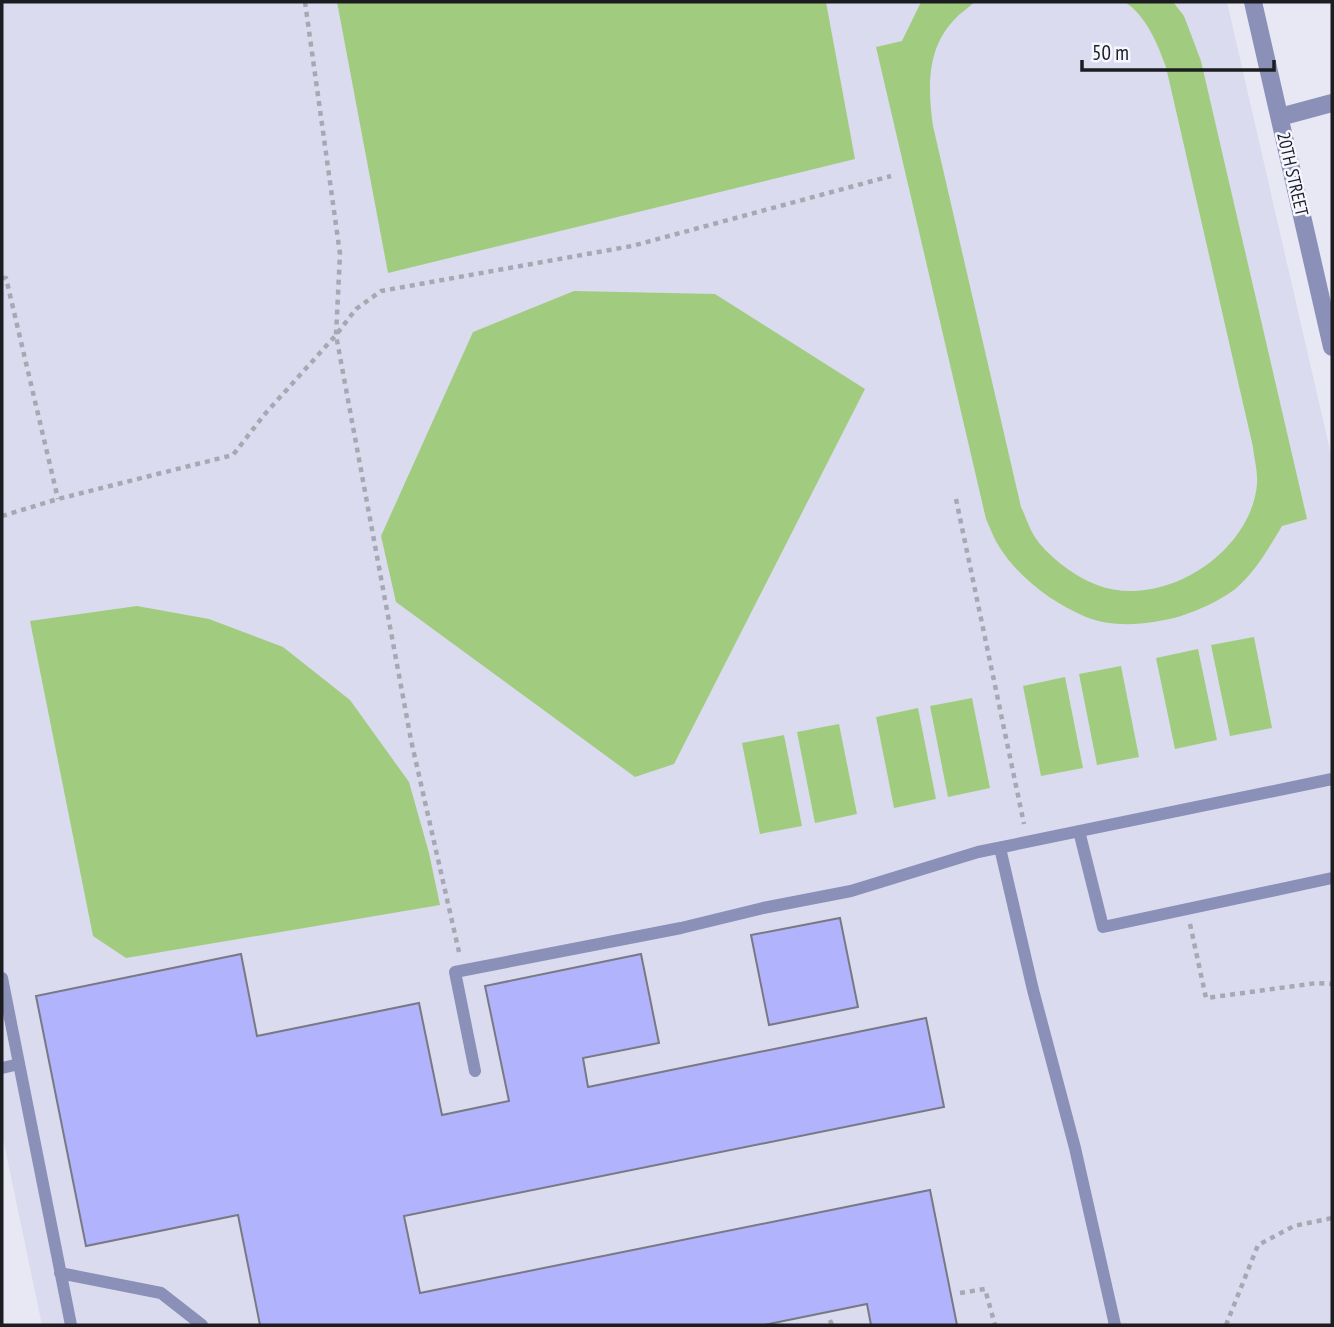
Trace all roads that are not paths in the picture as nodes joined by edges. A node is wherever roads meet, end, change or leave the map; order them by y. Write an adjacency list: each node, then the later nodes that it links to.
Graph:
1 (1253, 2): 3 (street, 20TH STREET)
2 (1332, 103): 3 (street)
3 (1280, 117): 4 (street, 20TH STREET)
4 (1332, 346)
5 (1332, 779): 6 (lane)
6 (1079, 831): 7 (lane); 8 (lane)
7 (1000, 848): 12 (lane); 16 (lane)
8 (1332, 878)
9 (2, 978): 10 (lane)
10 (19, 1065): 11 (lane); 13 (lane)
11 (2, 1068)
12 (475, 1071)
13 (60, 1273): 14 (lane); 15 (lane)
14 (71, 1325)
15 (202, 1325)
16 (1115, 1325)

